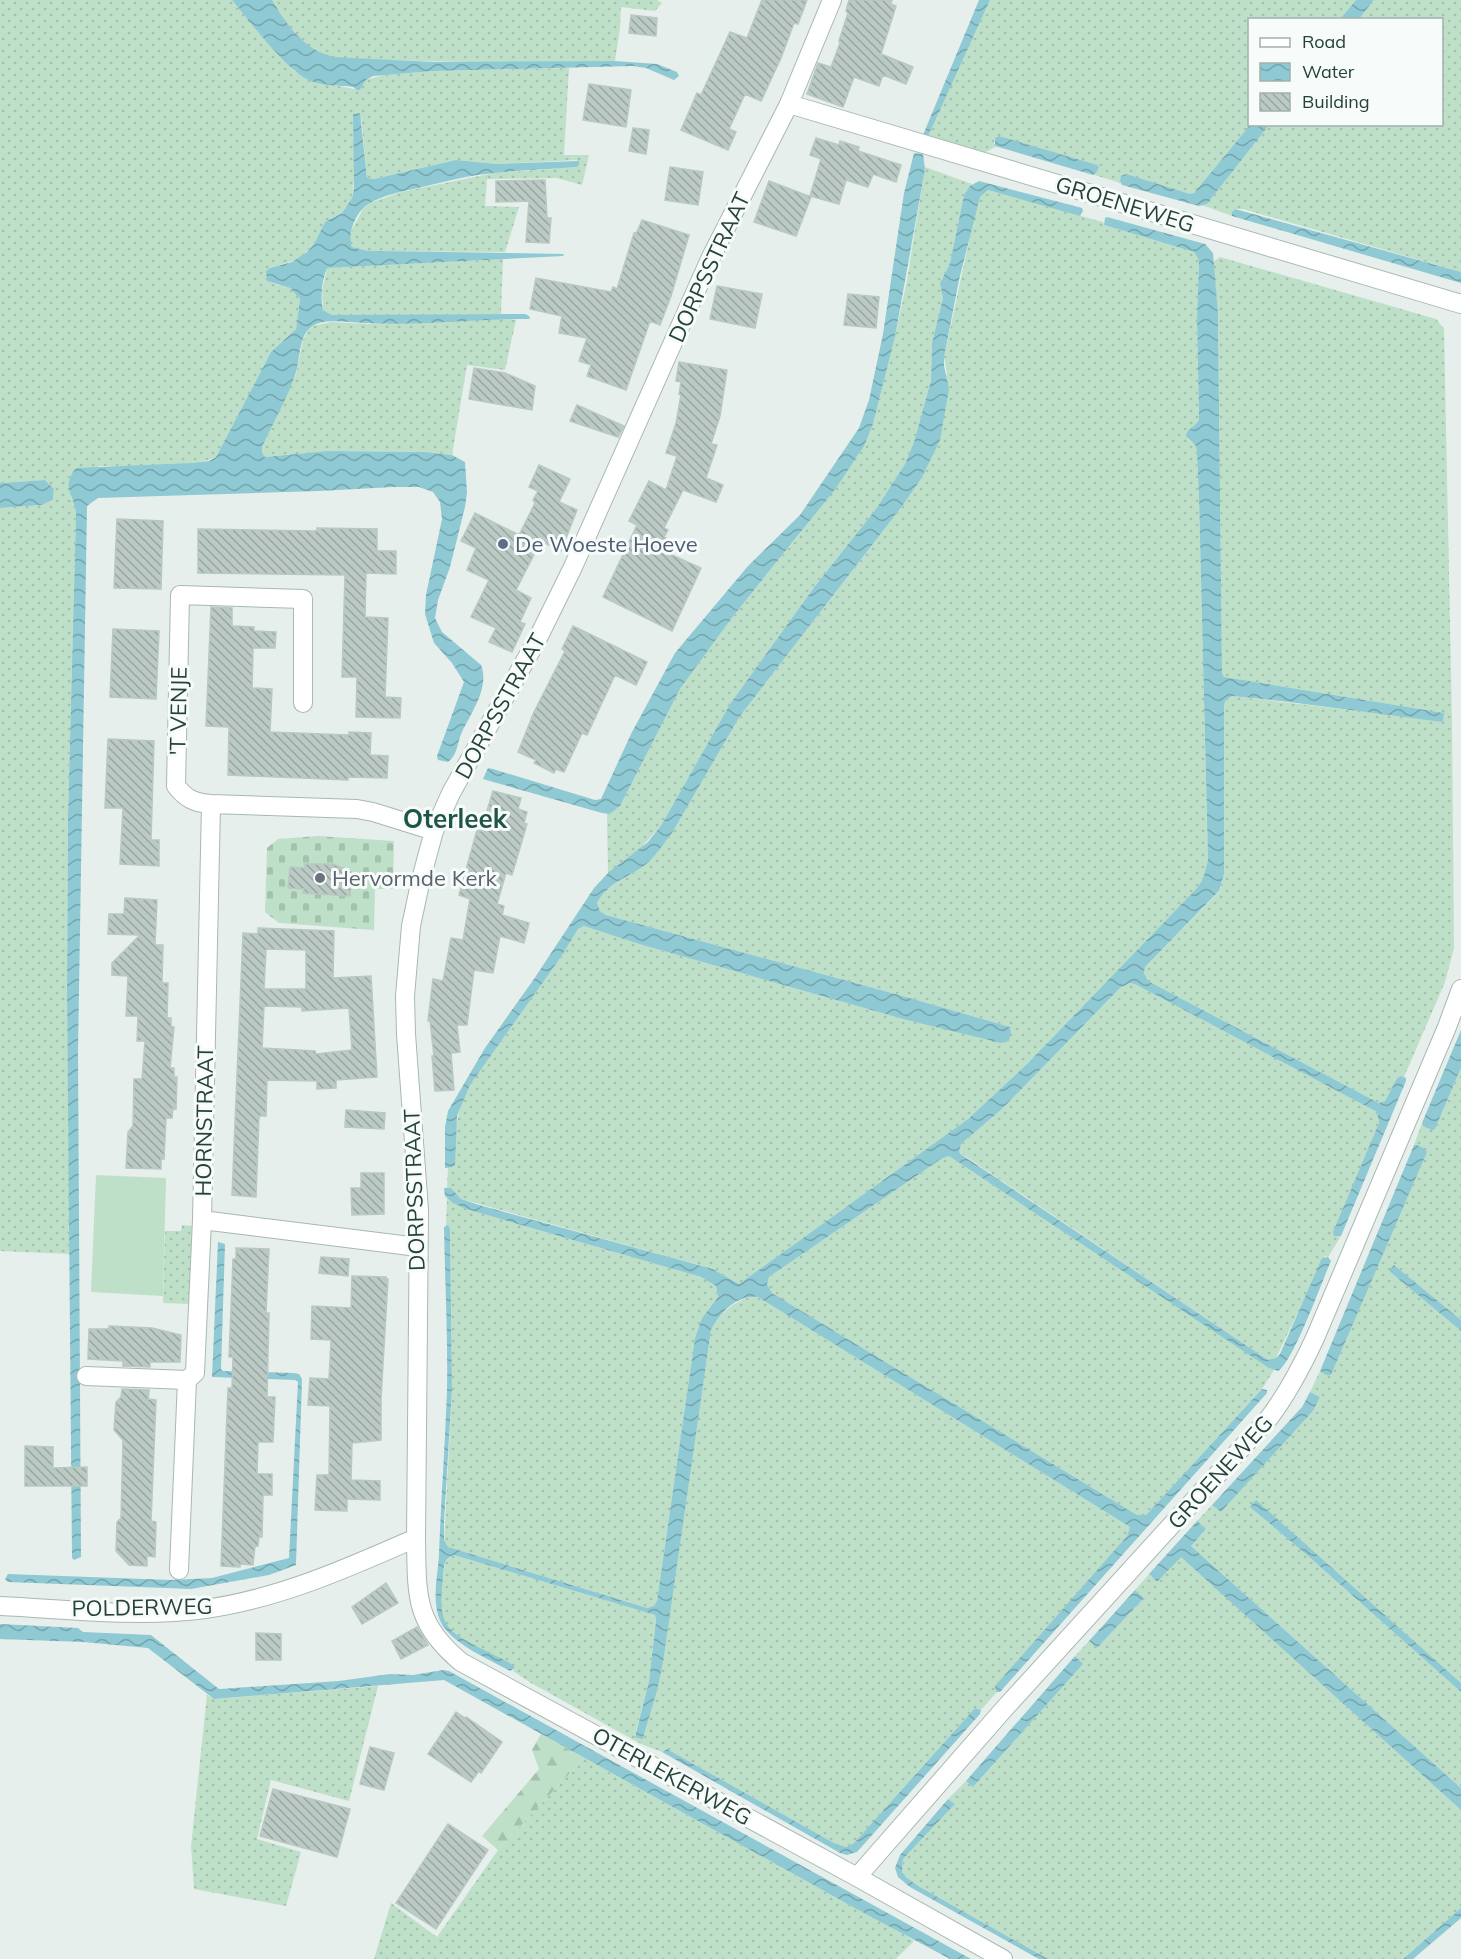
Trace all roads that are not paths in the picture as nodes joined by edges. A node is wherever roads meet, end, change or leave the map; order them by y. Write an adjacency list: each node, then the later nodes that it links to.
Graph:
1 (832, 0): 2 (street, DORPSSTRAAT)
2 (789, 104): 3 (street, GROENEWEG); 6 (street, DORPSSTRAAT)
3 (1461, 304)
4 (303, 703): 5 (street, 'T VENJE)
5 (211, 804): 6 (street, 'T VENJE); 8 (street, HORNSTRAAT)
6 (434, 831): 9 (street, DORPSSTRAAT)
7 (1461, 989): 15 (street, GROENEWEG)
8 (202, 1220): 9 (street, HORNSTRAAT); 11 (street)
9 (418, 1247): 12 (street, DORPSSTRAAT)
10 (86, 1376): 11 (street)
11 (187, 1380): 13 (street)
12 (416, 1538): 14 (street, POLDERWEG); 15 (street, OTERLEKERWEG)
13 (179, 1570)
14 (0, 1606)
15 (857, 1877): 16 (street, OTERLEKERWEG)
16 (1004, 1959)

